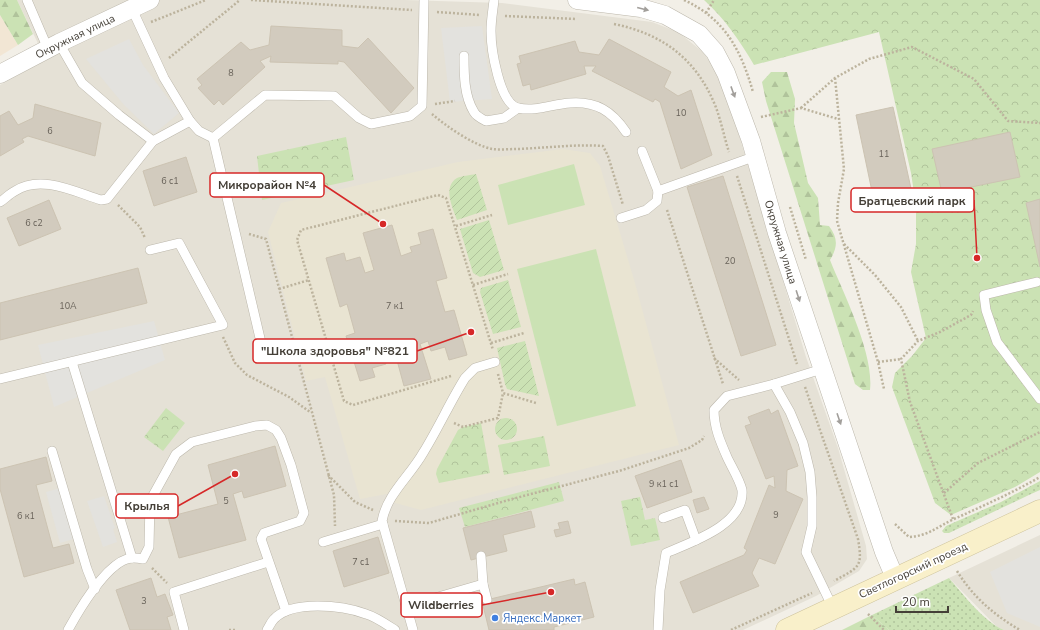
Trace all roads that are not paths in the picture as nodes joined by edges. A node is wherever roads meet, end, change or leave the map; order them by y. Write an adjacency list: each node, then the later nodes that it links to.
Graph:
1 (27, 0): 7 (lane)
2 (150, 0): 6 (street, Окружная улица)
3 (424, 0): 13 (lane)
4 (494, 0): 10 (lane)
5 (577, 0): 16 (street, Окружная улица, one-way to 16)
6 (132, 9): 7 (street, Окружная улица); 11 (lane)
7 (54, 46): 9 (street, Окружная улица); 14 (lane)
8 (464, 56): 10 (lane)
9 (0, 74)
10 (518, 108): 12 (lane)
11 (190, 121): 13 (lane); 14 (lane)
12 (626, 132)
13 (213, 138): 22 (lane)
14 (153, 141): 18 (lane)
15 (642, 151): 17 (lane)
16 (756, 156): 17 (lane); 25 (street, Окружная улица, one-way to 25)
17 (658, 192): 19 (lane)
18 (0, 202)
19 (624, 217)
20 (150, 250): 23 (lane)
21 (1037, 282): 28 (lane)
22 (263, 351)
23 (72, 362): 26 (lane); 36 (lane)
24 (495, 362): 32 (lane)
25 (822, 369): 27 (lane); 38 (street, Окружная улица, one-way to 38)
26 (0, 379)
27 (774, 384): 33 (lane); 43 (lane)
28 (1040, 399)
29 (52, 452): 40 (lane)
30 (1040, 511): 38 (main road, Светлогорский проезд)
31 (663, 518): 33 (lane)
32 (383, 521): 34 (lane); 42 (lane)
33 (696, 540): 50 (lane)
34 (323, 542)
35 (481, 556): 39 (lane)
36 (132, 558): 37 (lane); 40 (lane)
37 (268, 562): 44 (lane); 46 (lane)
38 (895, 578): 43 (main road, Светлогорский проезд)
39 (483, 584): 41 (lane); 42 (lane)
40 (95, 589): 45 (lane)
41 (487, 600)
42 (407, 606): 49 (lane)
43 (833, 608): 51 (main road, Светлогорский проезд)
44 (286, 611): 47 (lane); 48 (lane)
45 (68, 630)
46 (184, 630)
47 (267, 630)
48 (395, 630)
49 (413, 630)
50 (658, 630)
51 (787, 630)

